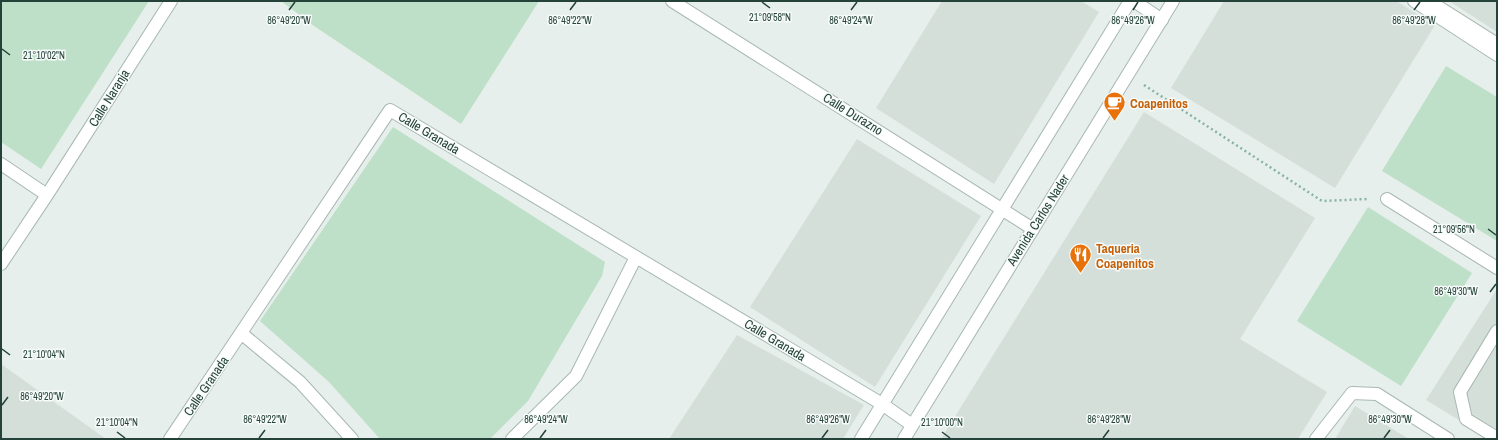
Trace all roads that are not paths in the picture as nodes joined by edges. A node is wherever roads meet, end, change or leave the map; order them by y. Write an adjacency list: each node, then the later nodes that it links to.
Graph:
1 (171, 1): 12 (street, Calle Naranja)
2 (672, 1): 14 (street, Calle Durazno)
3 (1130, 1): 14 (street)
4 (1134, 1): 8 (street)
5 (1173, 1): 8 (street, Avenida Carlos Nader)
6 (1414, 1): 10 (street)
7 (1429, 1): 9 (street)
8 (1162, 20): 15 (street, Avenida Carlos Nader)
9 (1497, 44)
10 (1497, 55)
11 (1, 164): 12 (street)
12 (47, 195): 17 (street, Calle Naranja)
13 (1387, 199): 18 (street)
14 (1003, 208): 15 (street, Calle Durazno); 21 (street)
15 (1033, 229): 22 (street, Avenida Carlos Nader)
16 (636, 257): 20 (street, Calle Granada); 21 (street, Calle Granada); 26 (street)
17 (1, 264)
18 (1497, 268)
19 (1497, 331): 23 (street)
20 (241, 333): 24 (street, Calle Granada); 25 (street)
21 (882, 404): 22 (street, Calle Granada); 27 (street)
22 (912, 424): 28 (street, Avenida Carlos Nader)
23 (1497, 438)
24 (170, 439)
25 (352, 439)
26 (512, 439)
27 (861, 439)
28 (904, 439)
29 (1316, 439): 30 (street)
30 (1448, 439)

